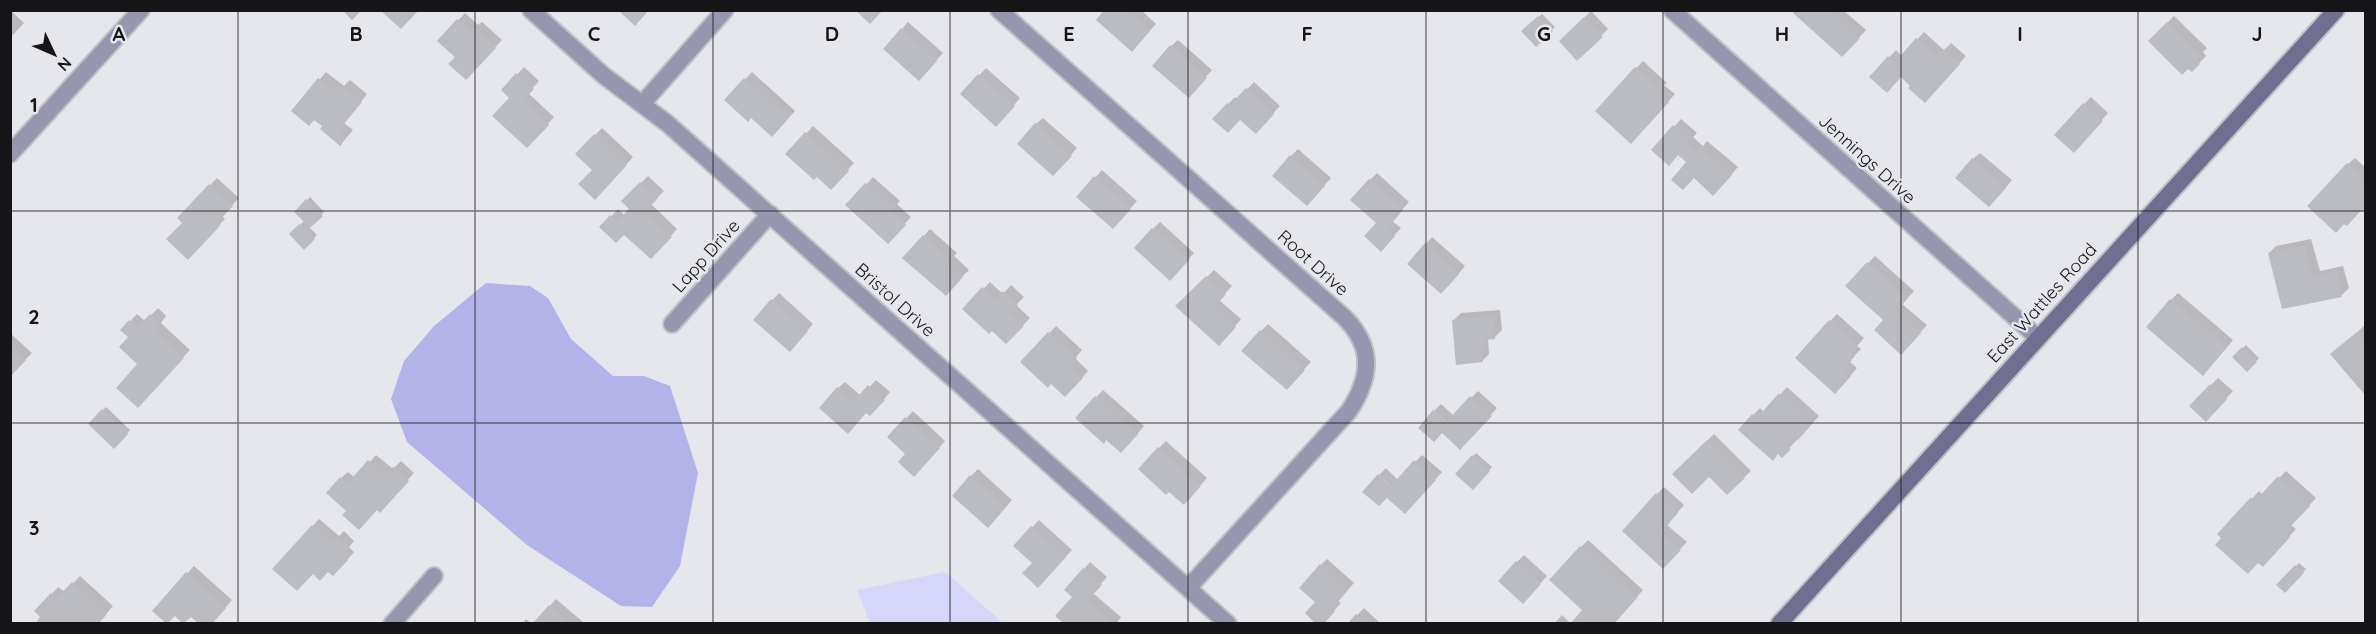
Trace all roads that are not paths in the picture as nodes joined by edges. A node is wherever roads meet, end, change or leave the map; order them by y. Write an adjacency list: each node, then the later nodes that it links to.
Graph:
1 (141, 10): 8 (street)
2 (531, 10): 7 (street, Bristol Drive)
3 (725, 10): 7 (street)
4 (999, 10): 13 (street, Root Drive)
5 (1672, 10): 11 (street, Jennings Drive)
6 (2336, 10): 11 (main road, East Wattles Road)
7 (642, 104): 9 (street, Bristol Drive)
8 (10, 154)
9 (770, 214): 10 (street, Lapp Drive); 13 (street, Bristol Drive)
10 (672, 324)
11 (2037, 337): 16 (main road, East Wattles Road)
12 (434, 576): 14 (street)
13 (1188, 588): 15 (street, Bristol Drive)
14 (392, 624)
15 (1228, 624)
16 (1779, 624)

